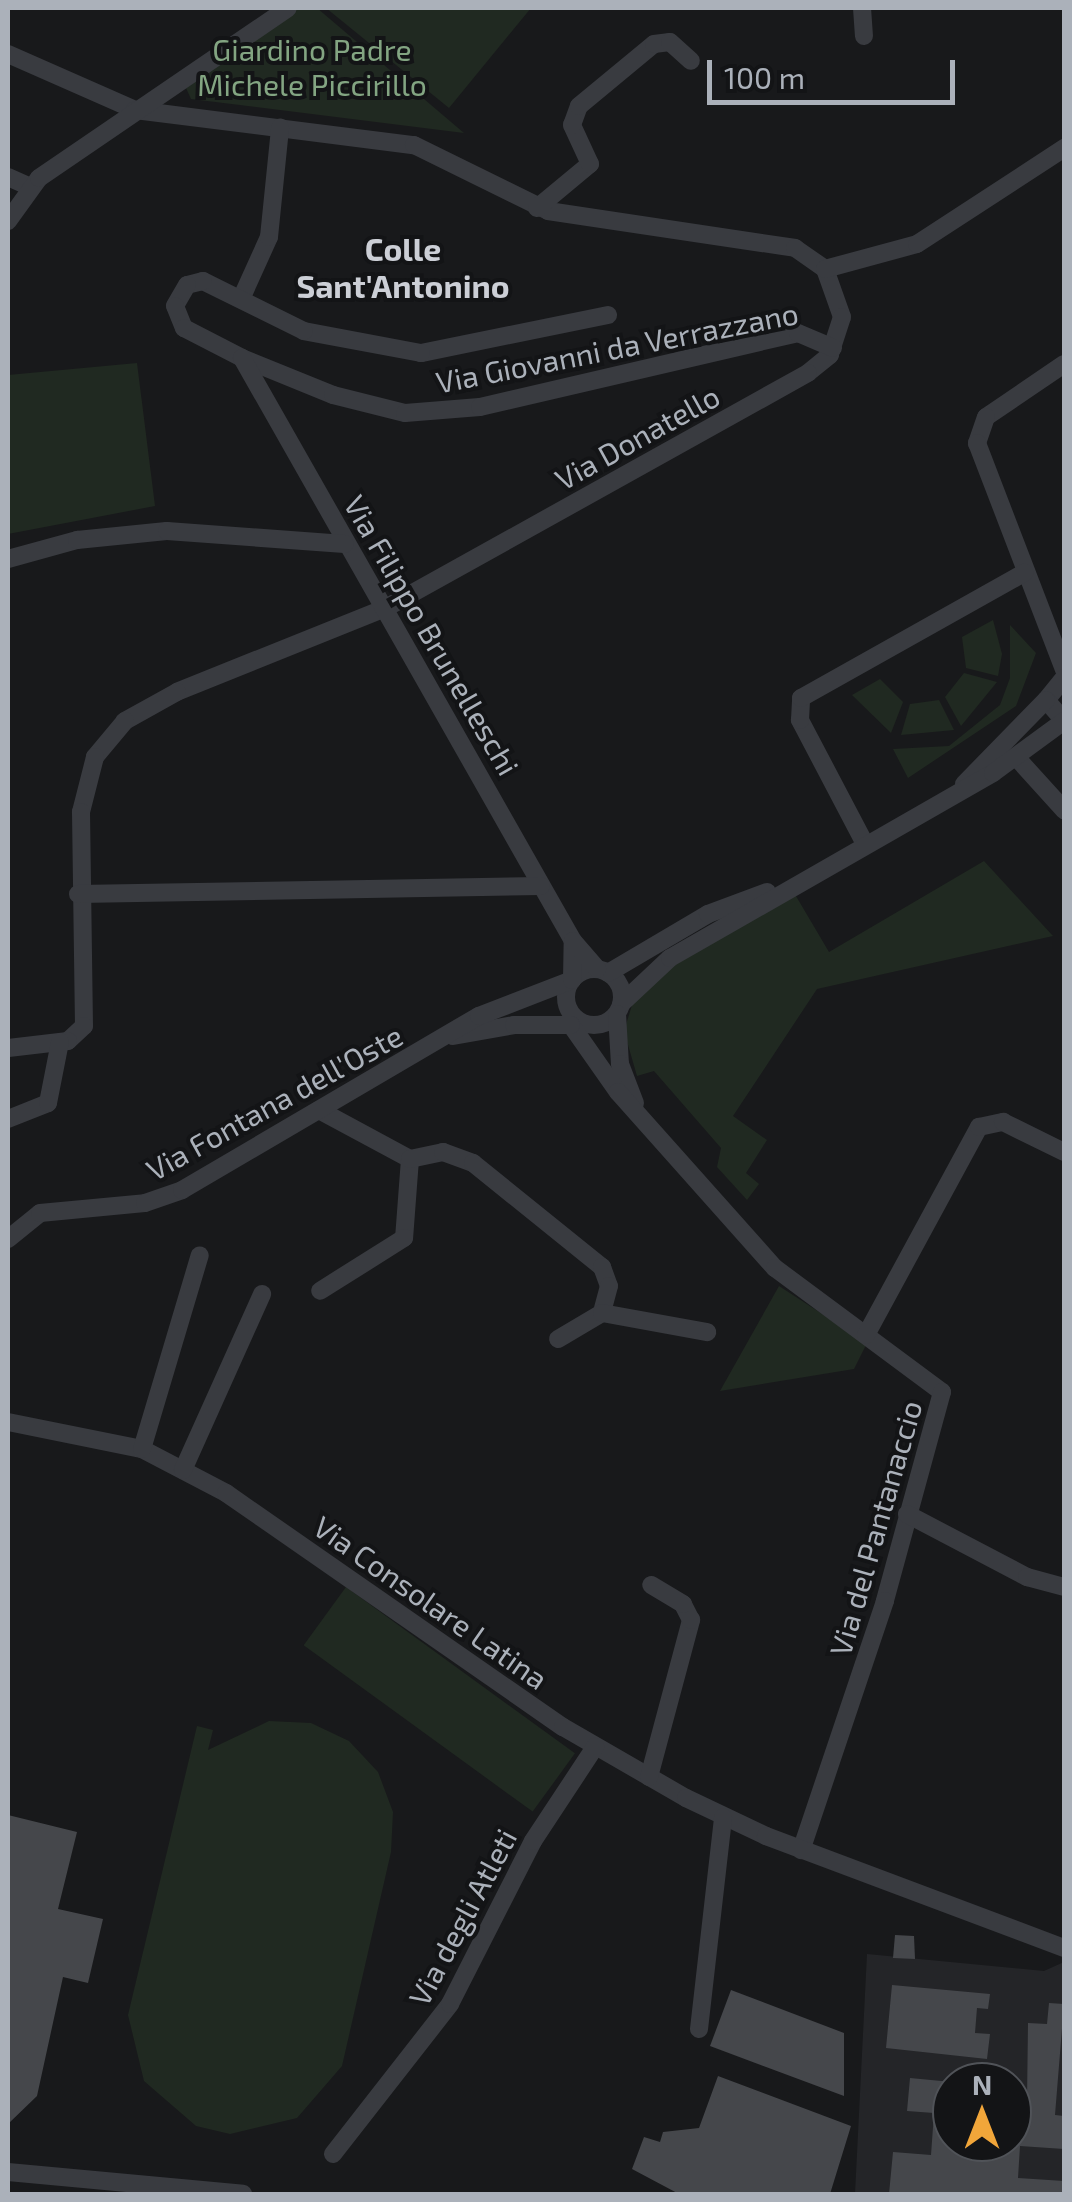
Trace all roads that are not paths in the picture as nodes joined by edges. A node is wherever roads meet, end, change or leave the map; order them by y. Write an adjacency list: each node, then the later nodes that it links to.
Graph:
1 (288, 8): 6 (street)
2 (862, 8): 3 (street)
3 (864, 36)
4 (8, 54): 6 (street)
5 (691, 61): 11 (street)
6 (135, 110): 7 (street); 10 (street)
7 (280, 128): 11 (street); 14 (street)
8 (1064, 148): 13 (street)
9 (8, 177): 10 (street)
10 (30, 187): 12 (street)
11 (537, 208): 13 (street)
12 (8, 221)
13 (825, 269): 16 (street)
14 (240, 299): 15 (street); 17 (street, Via Giovanni da Verrazzano)
15 (608, 315)
16 (833, 348): 17 (street, Via Giovanni da Verrazzano); 22 (street, Via Donatello)
17 (242, 358): 19 (street, Via Filippo Brunelleschi)
18 (1064, 364): 21 (street)
19 (345, 544): 20 (street); 22 (street, Via Filippo Brunelleschi)
20 (8, 559)
21 (1024, 573): 23 (street); 30 (street)
22 (388, 607): 31 (street, Via Filippo Brunelleschi); 33 (street, Via Donatello)
23 (1064, 670)
24 (1064, 678): 25 (street)
25 (1046, 700): 26 (street); 28 (street)
26 (1064, 721): 27 (street)
27 (1016, 757): 28 (street); 29 (street)
28 (960, 788): 30 (street)
29 (1064, 810)
30 (864, 842): 32 (street)
31 (541, 886): 33 (street); 34 (street, Via Filippo Brunelleschi)
32 (782, 888): 35 (street); 37 (street)
33 (78, 894): 40 (street, Via Donatello)
34 (574, 942): 35 (street, Via Filippo Brunelleschi); 36 (street)
35 (602, 971): 36 (street); 37 (street)
36 (572, 980): 38 (street); 39 (street, Via Fontana dell'Oste)
37 (619, 1009): 38 (street); 42 (street, Via del Pantanaccio)
38 (574, 1022): 39 (street, Via Fontana dell'Oste); 42 (street, Via del Pantanaccio)
39 (450, 1037): 43 (street, Via Fontana dell'Oste)
40 (60, 1042): 41 (street); 44 (street)
41 (8, 1048)
42 (638, 1108): 53 (street, Via del Pantanaccio)
43 (319, 1110): 46 (street); 47 (street, Via Fontana dell'Oste)
44 (8, 1119)
45 (1064, 1152): 53 (street)
46 (410, 1159): 49 (street); 51 (street)
47 (9, 1235)
48 (200, 1255): 56 (street)
49 (320, 1292)
50 (262, 1294): 57 (street)
51 (602, 1313): 52 (street); 54 (street)
52 (708, 1332)
53 (866, 1335): 58 (street, Via del Pantanaccio)
54 (558, 1339)
55 (8, 1422): 56 (street, Via Consolare Latina)
56 (142, 1449): 57 (street, Via Consolare Latina)
57 (183, 1470): 61 (street, Via Consolare Latina)
58 (907, 1514): 60 (street); 64 (street, Via del Pantanaccio)
59 (651, 1586): 62 (street)
60 (1064, 1587)
61 (595, 1748): 62 (street, Via Consolare Latina); 67 (street, Via degli Atleti)
62 (649, 1777): 63 (street, Via Consolare Latina)
63 (723, 1817): 64 (street, Via Consolare Latina); 66 (street)
64 (801, 1850): 65 (street, Via Consolare Latina)
65 (1064, 1948)
66 (699, 2029)
67 (333, 2154)
68 (8, 2172): 69 (street)
69 (243, 2194)

